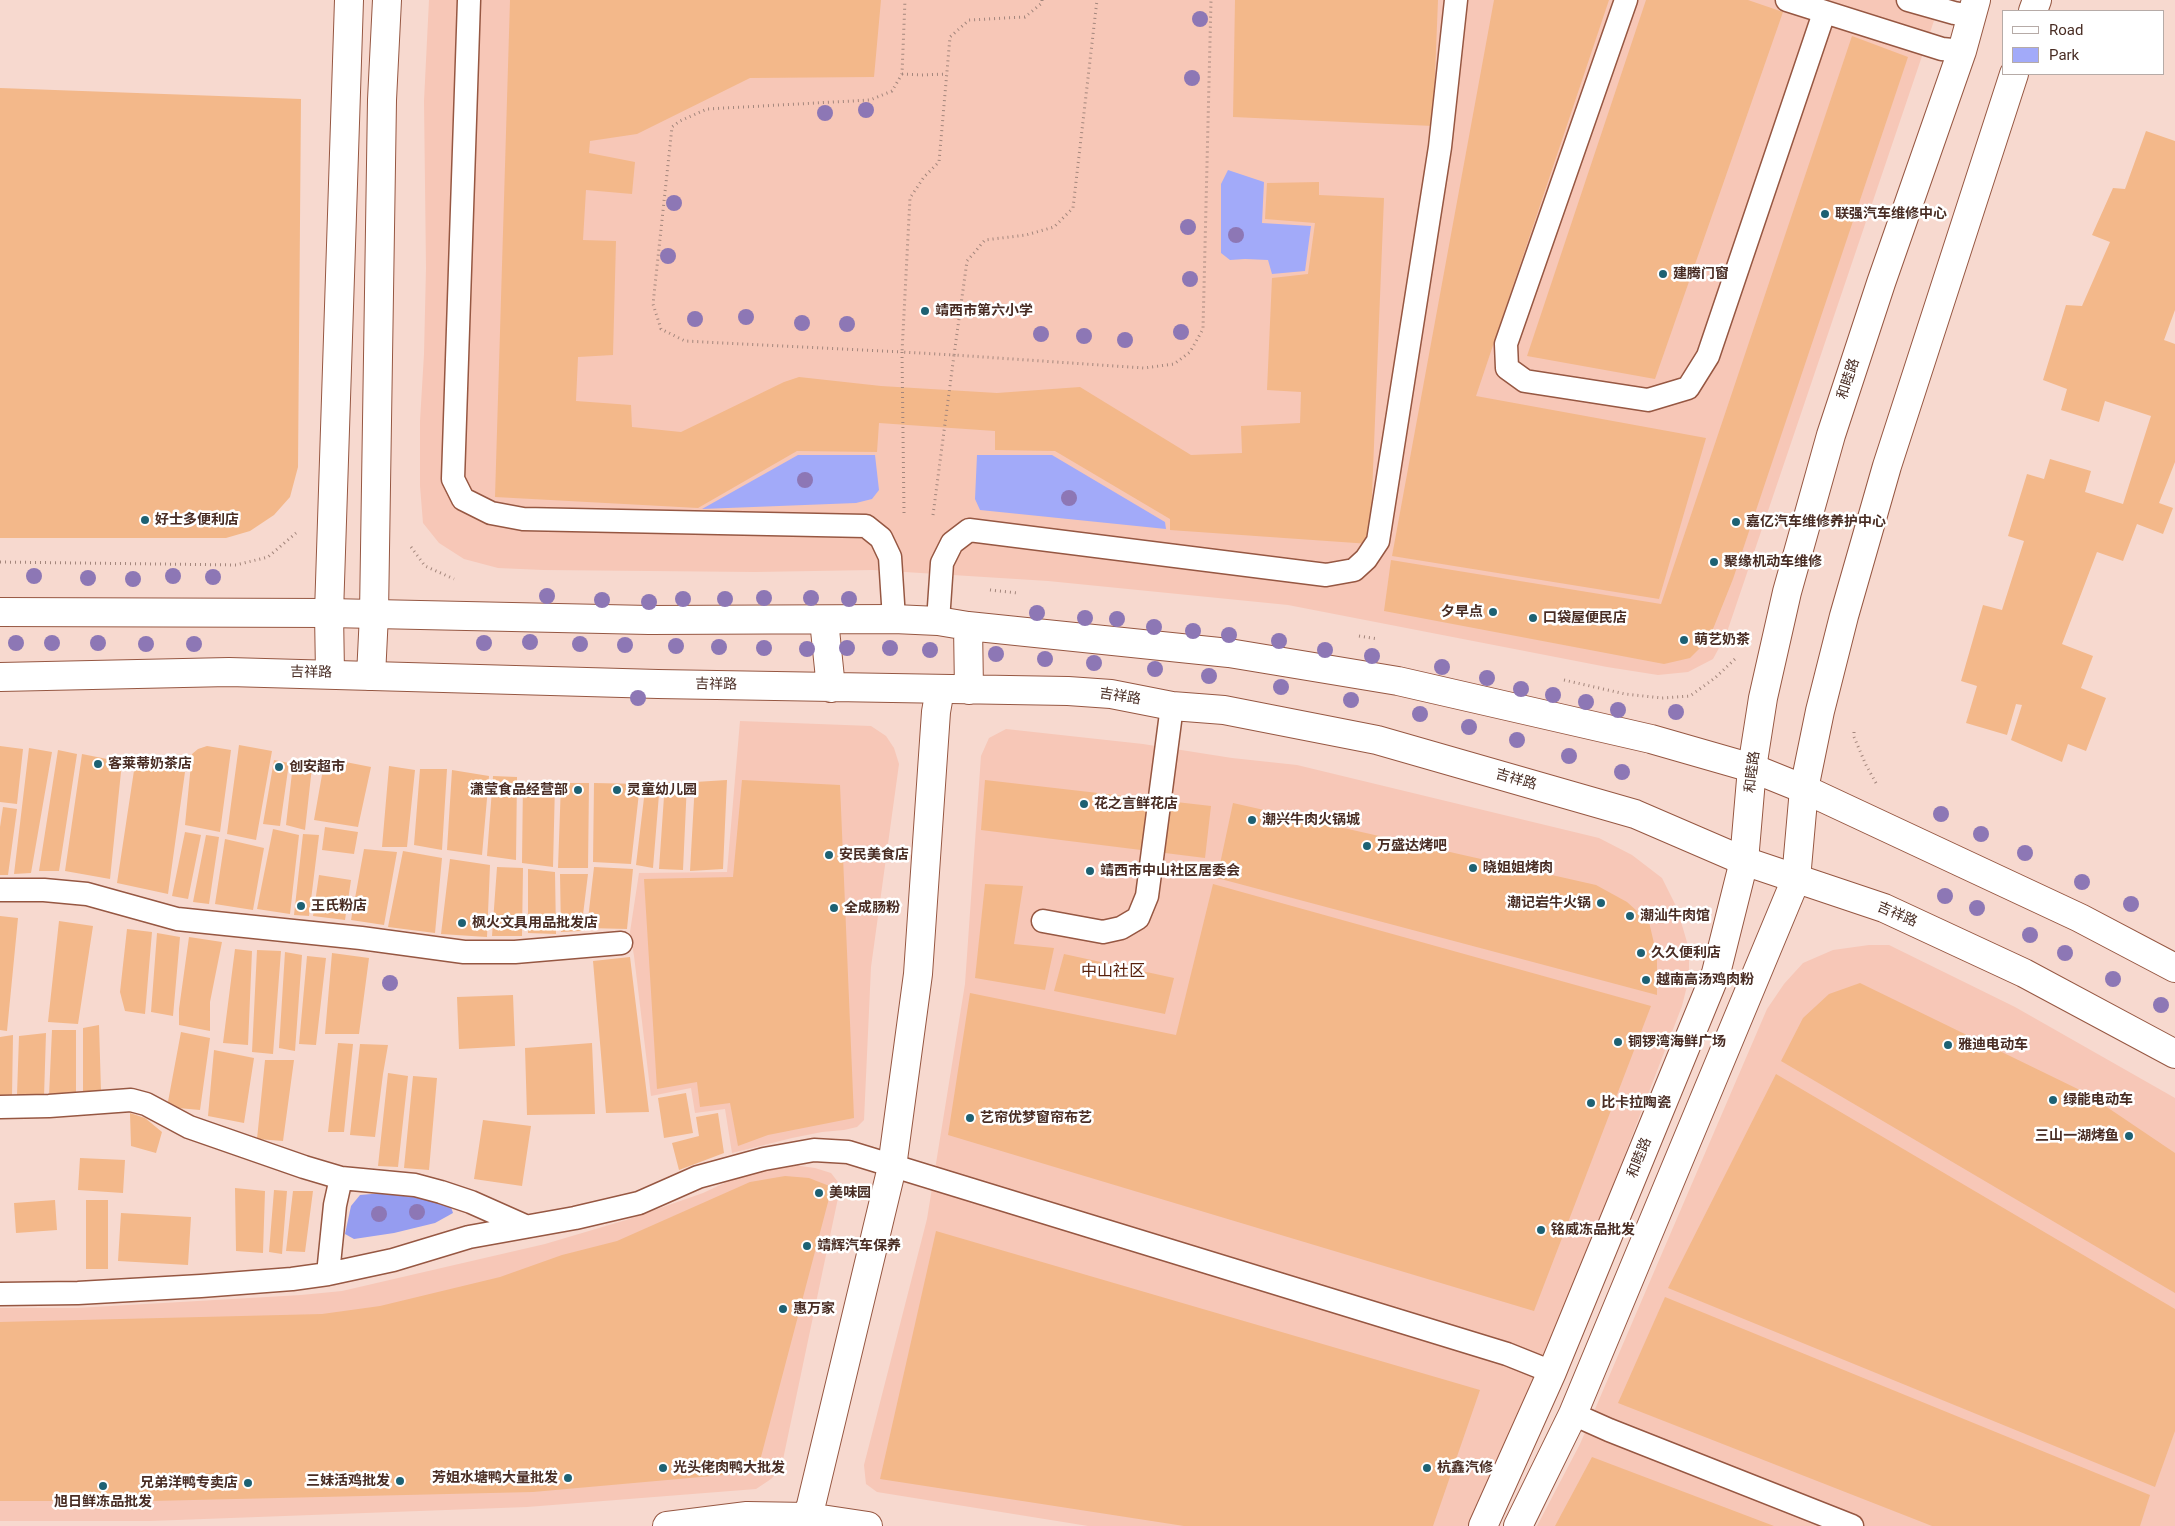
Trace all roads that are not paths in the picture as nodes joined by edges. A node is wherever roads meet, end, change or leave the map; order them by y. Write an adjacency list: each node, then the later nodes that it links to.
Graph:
1 (349, 0): 13 (street)
2 (386, 0): 14 (street)
3 (469, 0): 15 (lane)
4 (1456, 0): 17 (lane)
5 (1626, 0): 9 (lane)
6 (1787, 0): 9 (lane)
7 (1908, 0): 8 (lane)
8 (1974, 8): 10 (street, 和睦路)
9 (1824, 13): 10 (lane)
10 (1962, 51): 26 (street, 和睦路)
11 (2014, 75): 27 (street)
12 (0, 612): 13 (street)
13 (328, 613): 14 (street); 19 (street)
14 (374, 614): 16 (street); 20 (street)
15 (894, 619): 16 (street); 17 (street)
16 (824, 620): 22 (street)
17 (938, 621): 18 (street)
18 (968, 626): 24 (street); 26 (street)
19 (330, 673): 20 (street, 吉祥路); 21 (street, 吉祥路)
20 (371, 676): 22 (street, 吉祥路)
21 (0, 677)
22 (831, 688): 23 (street, 吉祥路)
23 (940, 689): 24 (street, 吉祥路); 36 (street)
24 (968, 690): 25 (street, 吉祥路)
25 (1172, 706): 28 (street, 吉祥路); 31 (lane)
26 (1752, 768): 27 (street); 28 (street, 和睦路)
27 (1804, 789): 29 (street); 33 (street)
28 (1744, 861): 29 (street, 吉祥路); 41 (street, 和睦路)
29 (1796, 879): 34 (street, 吉祥路); 42 (street)
30 (0, 890): 32 (lane)
31 (1043, 921)
32 (621, 943)
33 (2175, 968)
34 (2175, 1054)
35 (0, 1107): 37 (lane)
36 (892, 1167): 38 (lane); 41 (lane); 43 (street)
37 (341, 1178): 38 (lane); 39 (lane)
38 (525, 1226): 39 (lane)
39 (328, 1274): 40 (lane)
40 (0, 1294)
41 (1552, 1372): 46 (street, 和睦路)
42 (1573, 1414): 47 (street); 48 (lane)
43 (807, 1521): 44 (street); 45 (street)
44 (667, 1526)
45 (868, 1526)
46 (1483, 1526)
47 (1518, 1526)
48 (1852, 1526)

